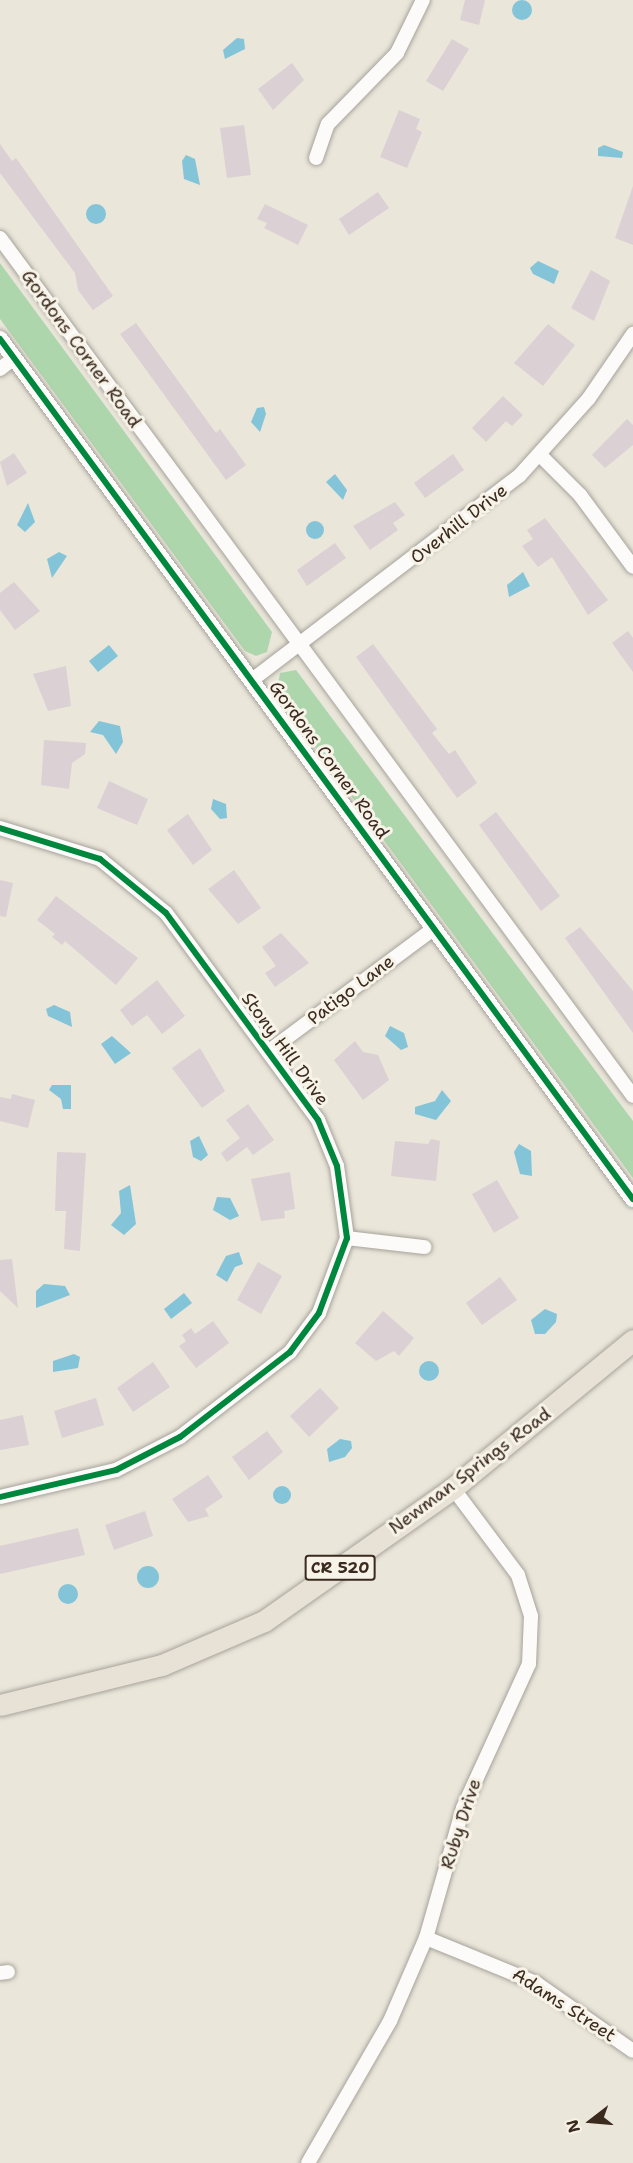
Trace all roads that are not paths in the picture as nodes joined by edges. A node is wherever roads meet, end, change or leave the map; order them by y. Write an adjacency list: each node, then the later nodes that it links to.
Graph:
1 (423, 0): 2 (street)
2 (316, 158)
3 (0, 238): 10 (street, Gordons Corner Road)
4 (633, 334): 8 (street, Overhill Drive)
5 (0, 339): 6 (street, Gordons Corner Road)
6 (14, 358): 7 (street); 11 (street, Gordons Corner Road)
7 (0, 369)
8 (540, 455): 9 (street); 10 (street, Overhill Drive)
9 (633, 567)
10 (299, 644): 11 (street, Overhill Drive); 15 (street, Gordons Corner Road)
11 (252, 680): 13 (street, Gordons Corner Road)
12 (0, 828): 14 (street, Stony Hill Drive)
13 (433, 929): 14 (street, Patigo Lane); 16 (street, Gordons Corner Road)
14 (269, 1051): 17 (street, Stony Hill Drive)
15 (633, 1096)
16 (633, 1199)
17 (347, 1238): 18 (street); 21 (street, Stony Hill Drive)
18 (424, 1247)
19 (633, 1340): 20 (main road, Newman Springs Road / CR 520)
20 (453, 1488): 22 (main road, Newman Springs Road / CR 520); 23 (street, Ruby Drive)
21 (0, 1497)
22 (0, 1705)
23 (426, 1938): 24 (street, Adams Street); 25 (street, Ruby Drive)
24 (633, 2051)
25 (308, 2163)

